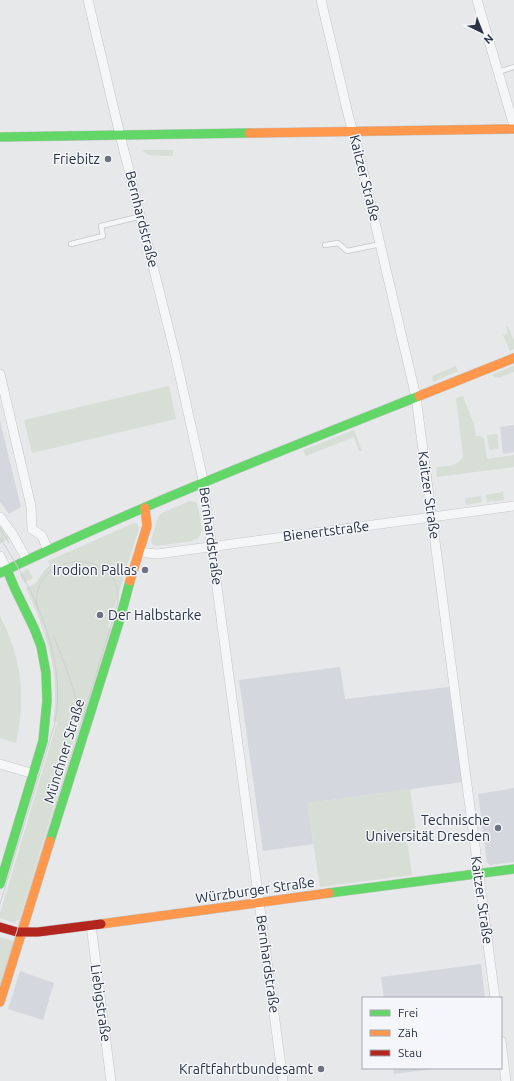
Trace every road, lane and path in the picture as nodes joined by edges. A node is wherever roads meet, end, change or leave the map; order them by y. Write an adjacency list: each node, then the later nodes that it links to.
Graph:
1 (88, 0): 8 (street, Bernhardstraße)
2 (321, 0): 7 (street, Kaitzer Straße)
3 (476, 0): 5 (street)
4 (514, 67): 5 (lane)
5 (498, 72): 6 (street)
6 (514, 128): 7 (street)
7 (353, 132): 8 (street); 12 (street, Kaitzer Straße)
8 (120, 135): 9 (street); 10 (street, Bernhardstraße)
9 (0, 137)
10 (142, 216): 11 (lane); 17 (street, Bernhardstraße)
11 (71, 244)
12 (381, 244): 13 (lane); 16 (street, Kaitzer Straße)
13 (325, 245)
14 (514, 358): 16 (street)
15 (0, 374): 23 (street)
16 (416, 397): 17 (street); 21 (street, Kaitzer Straße)
17 (204, 482): 19 (street); 22 (street, Bernhardstraße)
18 (514, 506): 21 (street, Bienertstraße)
19 (144, 508): 23 (street); 24 (street, Münchner Straße)
20 (0, 516): 26 (street)
21 (432, 517): 22 (street, Bienertstraße); 31 (street, Kaitzer Straße)
22 (213, 546): 24 (street, Bienertstraße); 33 (street, Bernhardstraße)
23 (48, 550): 26 (street)
24 (139, 551): 36 (street, Münchner Straße)
25 (0, 556): 27 (street)
26 (27, 560): 27 (street)
27 (4, 571): 29 (street, Münchner Straße)
28 (0, 764): 29 (street)
29 (34, 774): 32 (street, Münchner Straße)
30 (514, 869): 31 (street, Würzburger Straße)
31 (479, 874): 33 (street, Würzburger Straße); 37 (street, Kaitzer Straße)
32 (0, 884)
33 (260, 903): 34 (street, Würzburger Straße); 41 (street, Bernhardstraße)
34 (91, 925): 36 (street, Würzburger Straße); 40 (street, Liebigstraße)
35 (0, 927): 36 (street, Würzburger Straße)
36 (22, 933): 38 (street, Münchner Straße)
37 (495, 997)
38 (0, 1002)
39 (502, 1049): 42 (street)
40 (111, 1081)
41 (283, 1081)
42 (506, 1081)

